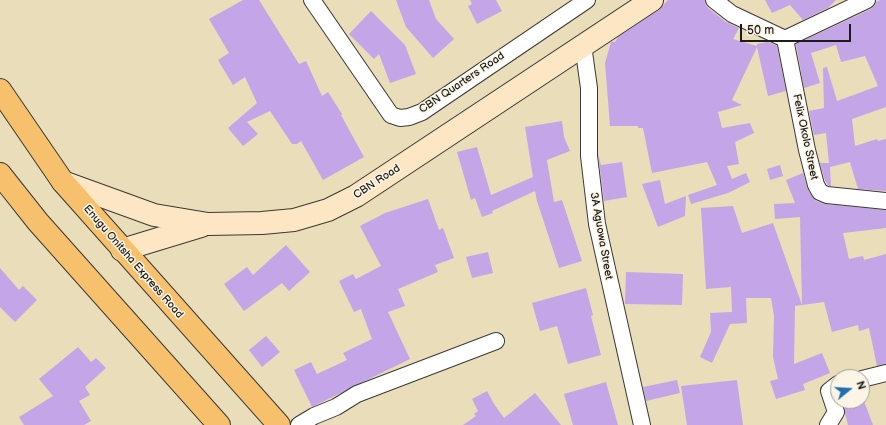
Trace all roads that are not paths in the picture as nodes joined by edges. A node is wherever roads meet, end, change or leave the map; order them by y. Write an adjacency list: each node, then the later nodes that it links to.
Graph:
1 (312, 0): 2 (street, CBN Quarters Road)
2 (587, 0)
3 (652, 0): 7 (main road, CBN Road)
4 (714, 0): 6 (street)
5 (868, 0): 6 (street)
6 (785, 39): 11 (street, Felix Okolo Street)
7 (583, 45): 12 (main road, CBN Road); 21 (street, 3A Aguowa Street)
8 (0, 90): 10 (highway, Enugu Onitsha Express Road)
9 (0, 174): 18 (highway)
10 (63, 182): 12 (main road, CBN Road); 13 (highway, Enugu Onitsha Express Road)
11 (886, 201)
12 (208, 224): 13 (main road)
13 (122, 250): 19 (highway, Enugu Onitsha Express Road)
14 (496, 342): 20 (street)
15 (886, 373): 16 (street)
16 (870, 377)
17 (835, 409): 22 (street)
18 (219, 425)
19 (279, 425)
20 (299, 425)
21 (642, 425)
22 (828, 425)

